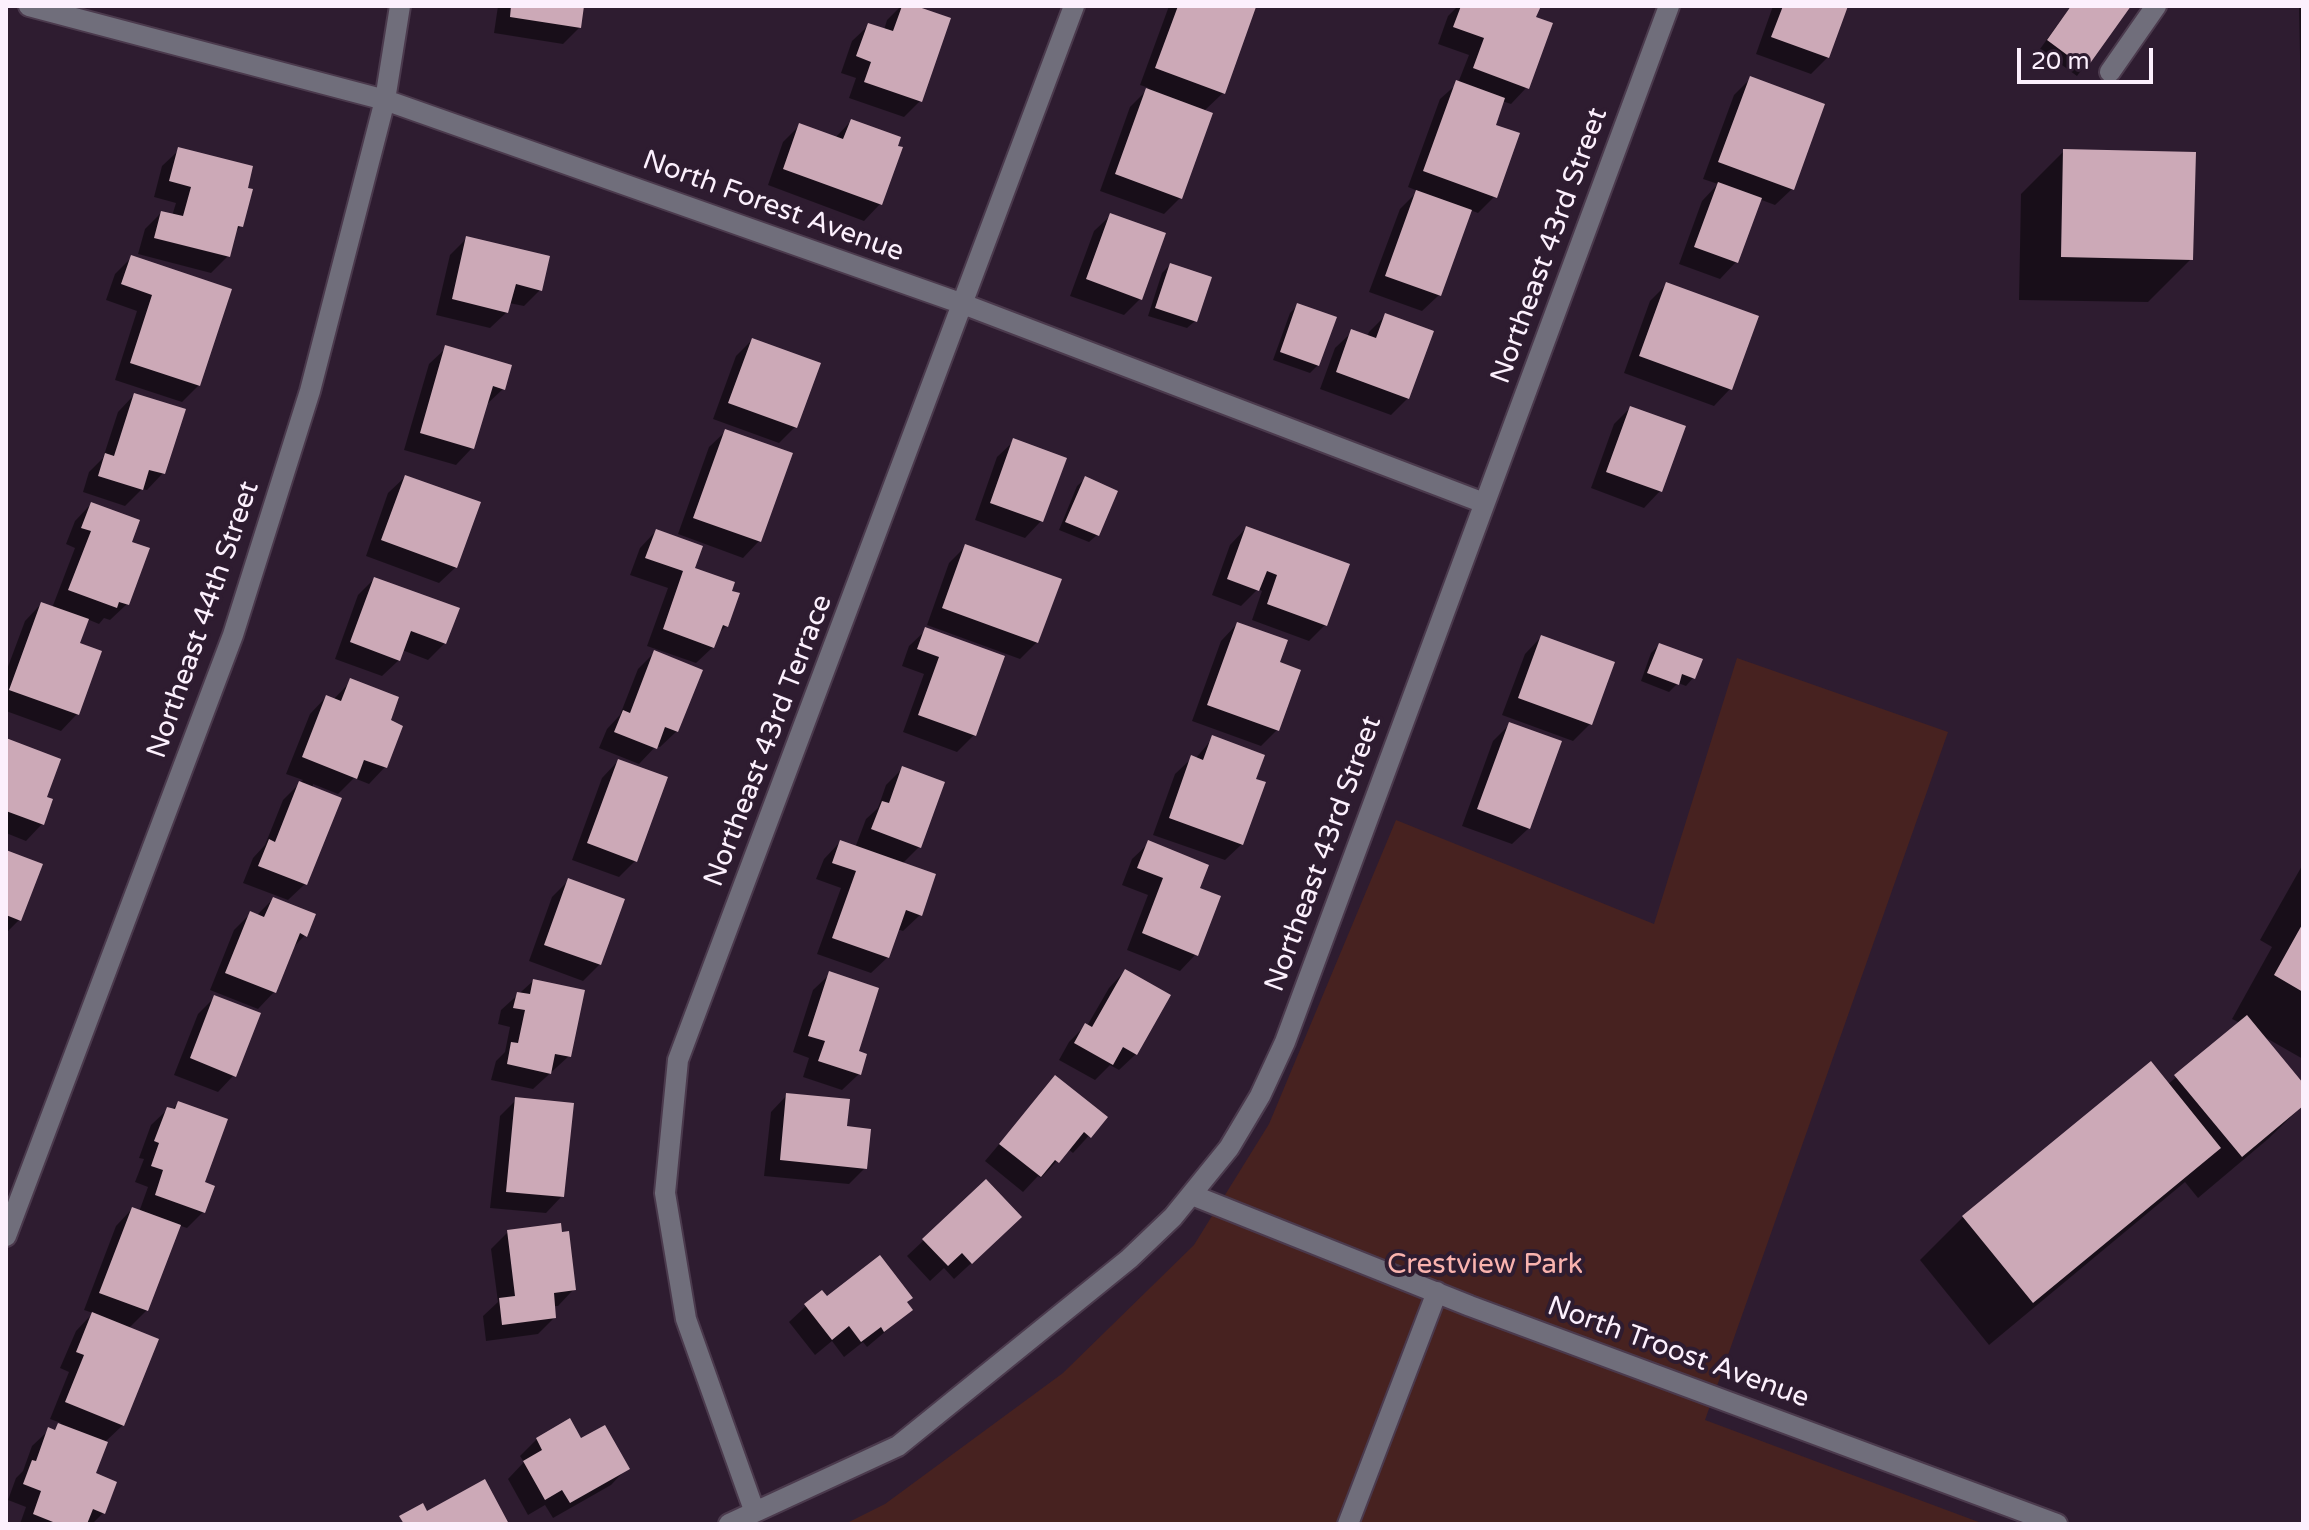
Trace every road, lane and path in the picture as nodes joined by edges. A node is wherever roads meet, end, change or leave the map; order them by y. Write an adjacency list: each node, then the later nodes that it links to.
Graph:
1 (29, 6): 7 (street, North Forest Avenue)
2 (400, 6): 7 (street, Northeast 44th Street)
3 (1074, 6): 8 (street, Northeast 43rd Terrace)
4 (1669, 6): 9 (street, Northeast 43rd Street)
5 (2156, 6): 6 (street)
6 (2110, 72)
7 (385, 100): 8 (street, North Forest Avenue); 11 (street, Northeast 44th Street)
8 (963, 304): 9 (street, North Forest Avenue); 13 (street, Northeast 43rd Terrace)
9 (1484, 503): 10 (street, Northeast 43rd Street)
10 (1192, 1195): 12 (street, North Troost Avenue); 13 (street, Northeast 43rd Street)
11 (6, 1236)
12 (1437, 1292): 15 (street); 16 (street, North Troost Avenue)
13 (754, 1510): 14 (street, Northeast 43rd Street)
14 (729, 1524)
15 (1348, 1524)
16 (2057, 1524)

